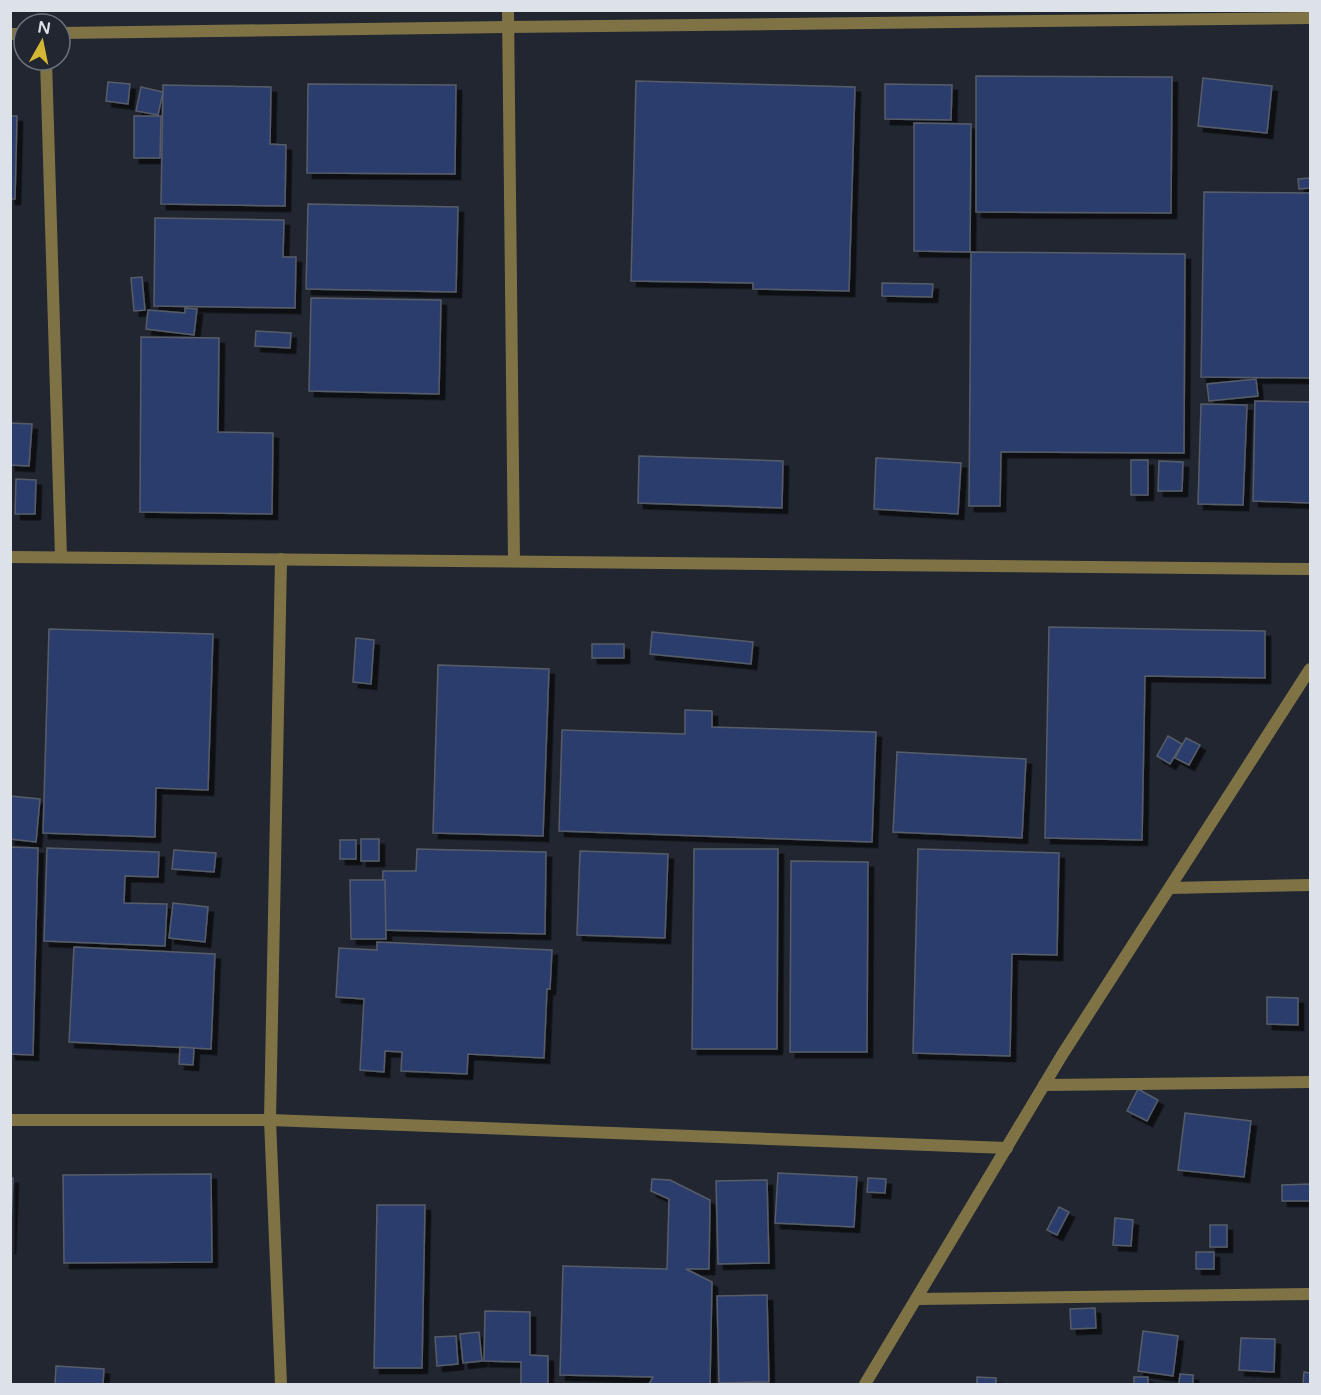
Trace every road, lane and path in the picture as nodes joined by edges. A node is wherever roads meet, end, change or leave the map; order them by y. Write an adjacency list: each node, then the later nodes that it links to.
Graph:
1 (508, 10): 3 (street)
2 (1311, 18): 3 (street)
3 (508, 27): 4 (street); 9 (street)
4 (72, 33)
5 (46, 72): 7 (street)
6 (10, 557): 7 (street)
7 (61, 557): 8 (street)
8 (281, 560): 9 (street); 17 (street)
9 (514, 561): 10 (street)
10 (1311, 569)
11 (1308, 675): 13 (street)
12 (1311, 885): 13 (street)
13 (1170, 888): 15 (street)
14 (1311, 1082): 15 (street)
15 (1044, 1085): 18 (street)
16 (10, 1120): 17 (street)
17 (270, 1120): 18 (street); 21 (street)
18 (1007, 1148): 20 (street)
19 (1311, 1294): 20 (street)
20 (917, 1299): 22 (street)
21 (281, 1384)
22 (866, 1384)

